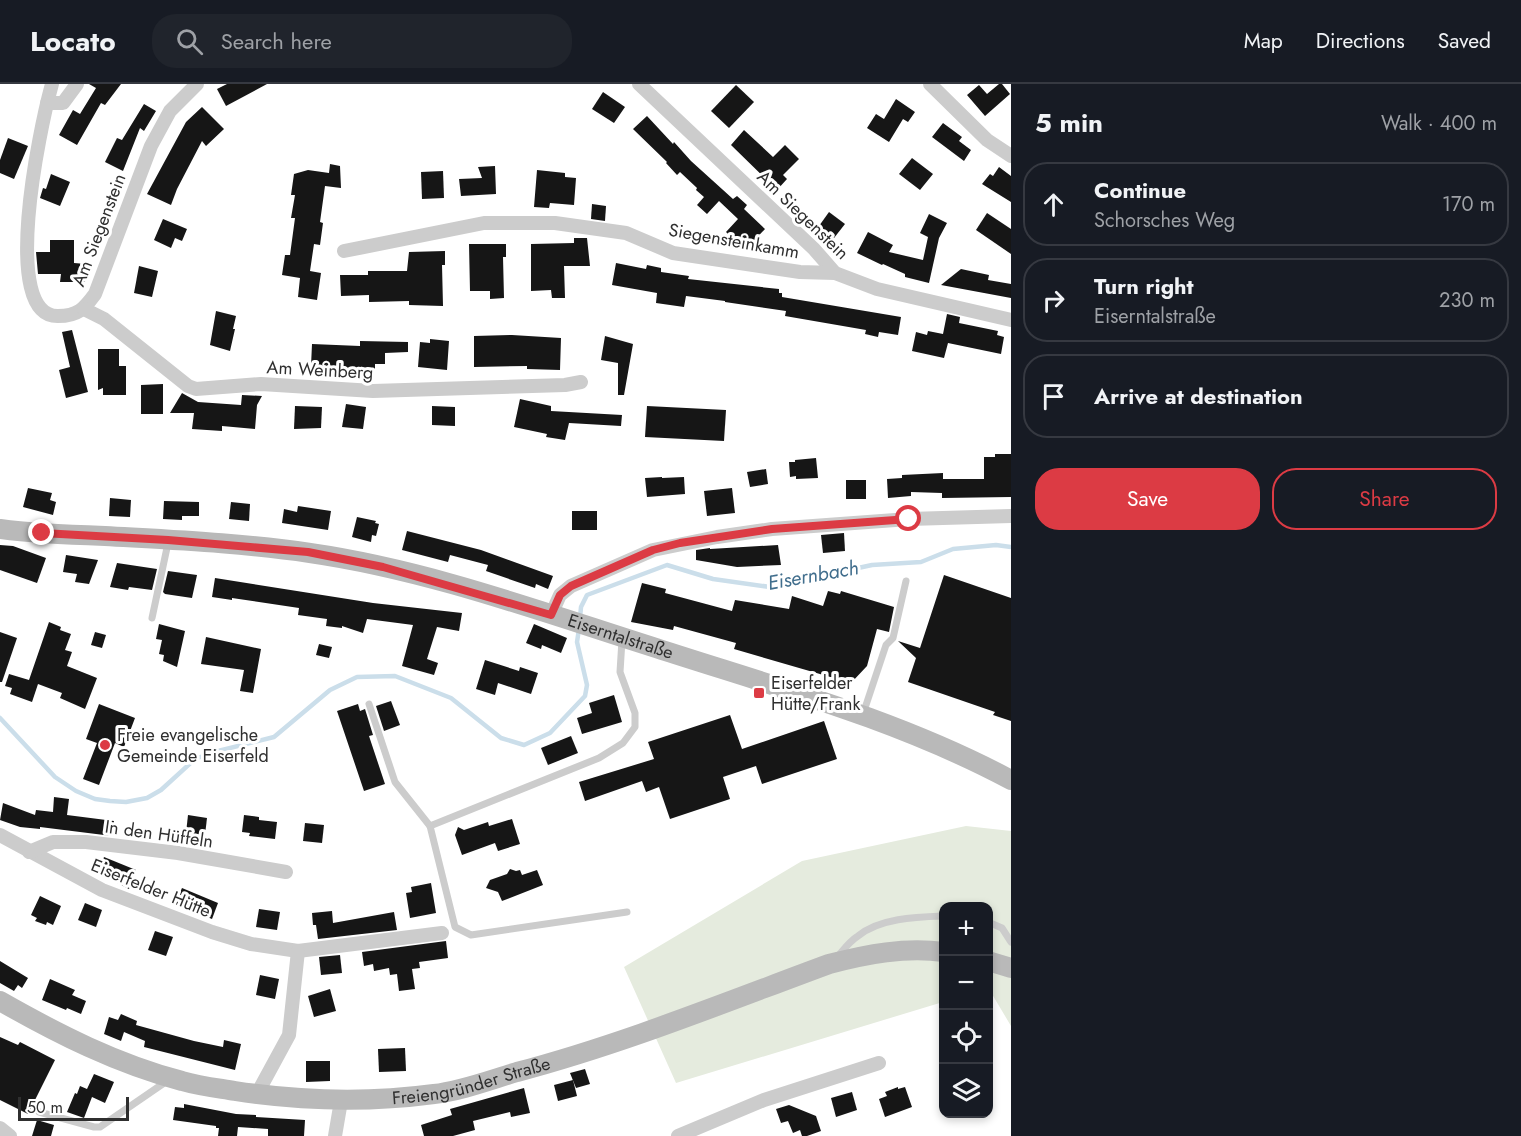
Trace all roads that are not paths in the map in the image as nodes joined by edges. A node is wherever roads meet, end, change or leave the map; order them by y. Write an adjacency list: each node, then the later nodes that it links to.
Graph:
1 (52, 84): 6 (street)
2 (77, 84): 6 (street)
3 (197, 84): 12 (street, Am Siegenstein)
4 (639, 84): 10 (street, Am Siegenstein)
5 (930, 84): 7 (street)
6 (47, 103): 8 (street)
7 (1011, 156)
8 (17, 195)
9 (344, 251): 10 (street, Siegensteinkamm)
10 (835, 273): 13 (street, Am Siegenstein)
11 (22, 300): 12 (street, Am Siegenstein)
12 (84, 309): 14 (street, Am Weinberg)
13 (1011, 320)
14 (581, 382)
15 (1011, 516): 19 (street)
16 (0, 529): 17 (main road, Eiserntalstraße)
17 (168, 540): 19 (main road, Eiserntalstraße); 20 (lane)
18 (906, 581): 23 (lane)
19 (551, 615): 21 (main road, Eiserntalstraße)
20 (152, 618)
21 (623, 638): 23 (main road, Eiserntalstraße); 25 (lane)
22 (369, 704): 25 (lane)
23 (863, 715): 24 (main road, Eiserntalstraße)
24 (1011, 780)
25 (430, 826): 29 (lane)
26 (0, 835): 27 (street, Eiserfelder Hütte)
27 (29, 852): 28 (street, In den Hüffeln); 34 (street, Eiserfelder Hütte)
28 (286, 872)
29 (627, 912)
30 (939, 916): 37 (lane)
31 (993, 924): 33 (lane)
32 (442, 933): 34 (street, Eiserfelder Hütte)
33 (1011, 942)
34 (298, 951): 42 (street)
35 (939, 952): 37 (main road, Freiengründer Straße)
36 (993, 963): 38 (main road)
37 (829, 964): 43 (main road, Freiengründer Straße)
38 (1011, 968)
39 (0, 1001): 41 (main road, Freiengründer Straße)
40 (879, 1063): 48 (street)
41 (171, 1078): 42 (main road, Freiengründer Straße); 44 (lane)
42 (257, 1094): 43 (main road, Freiengründer Straße)
43 (341, 1101): 47 (street)
44 (39, 1112)
45 (0, 1128): 46 (street)
46 (10, 1136)
47 (335, 1136)
48 (678, 1136)

